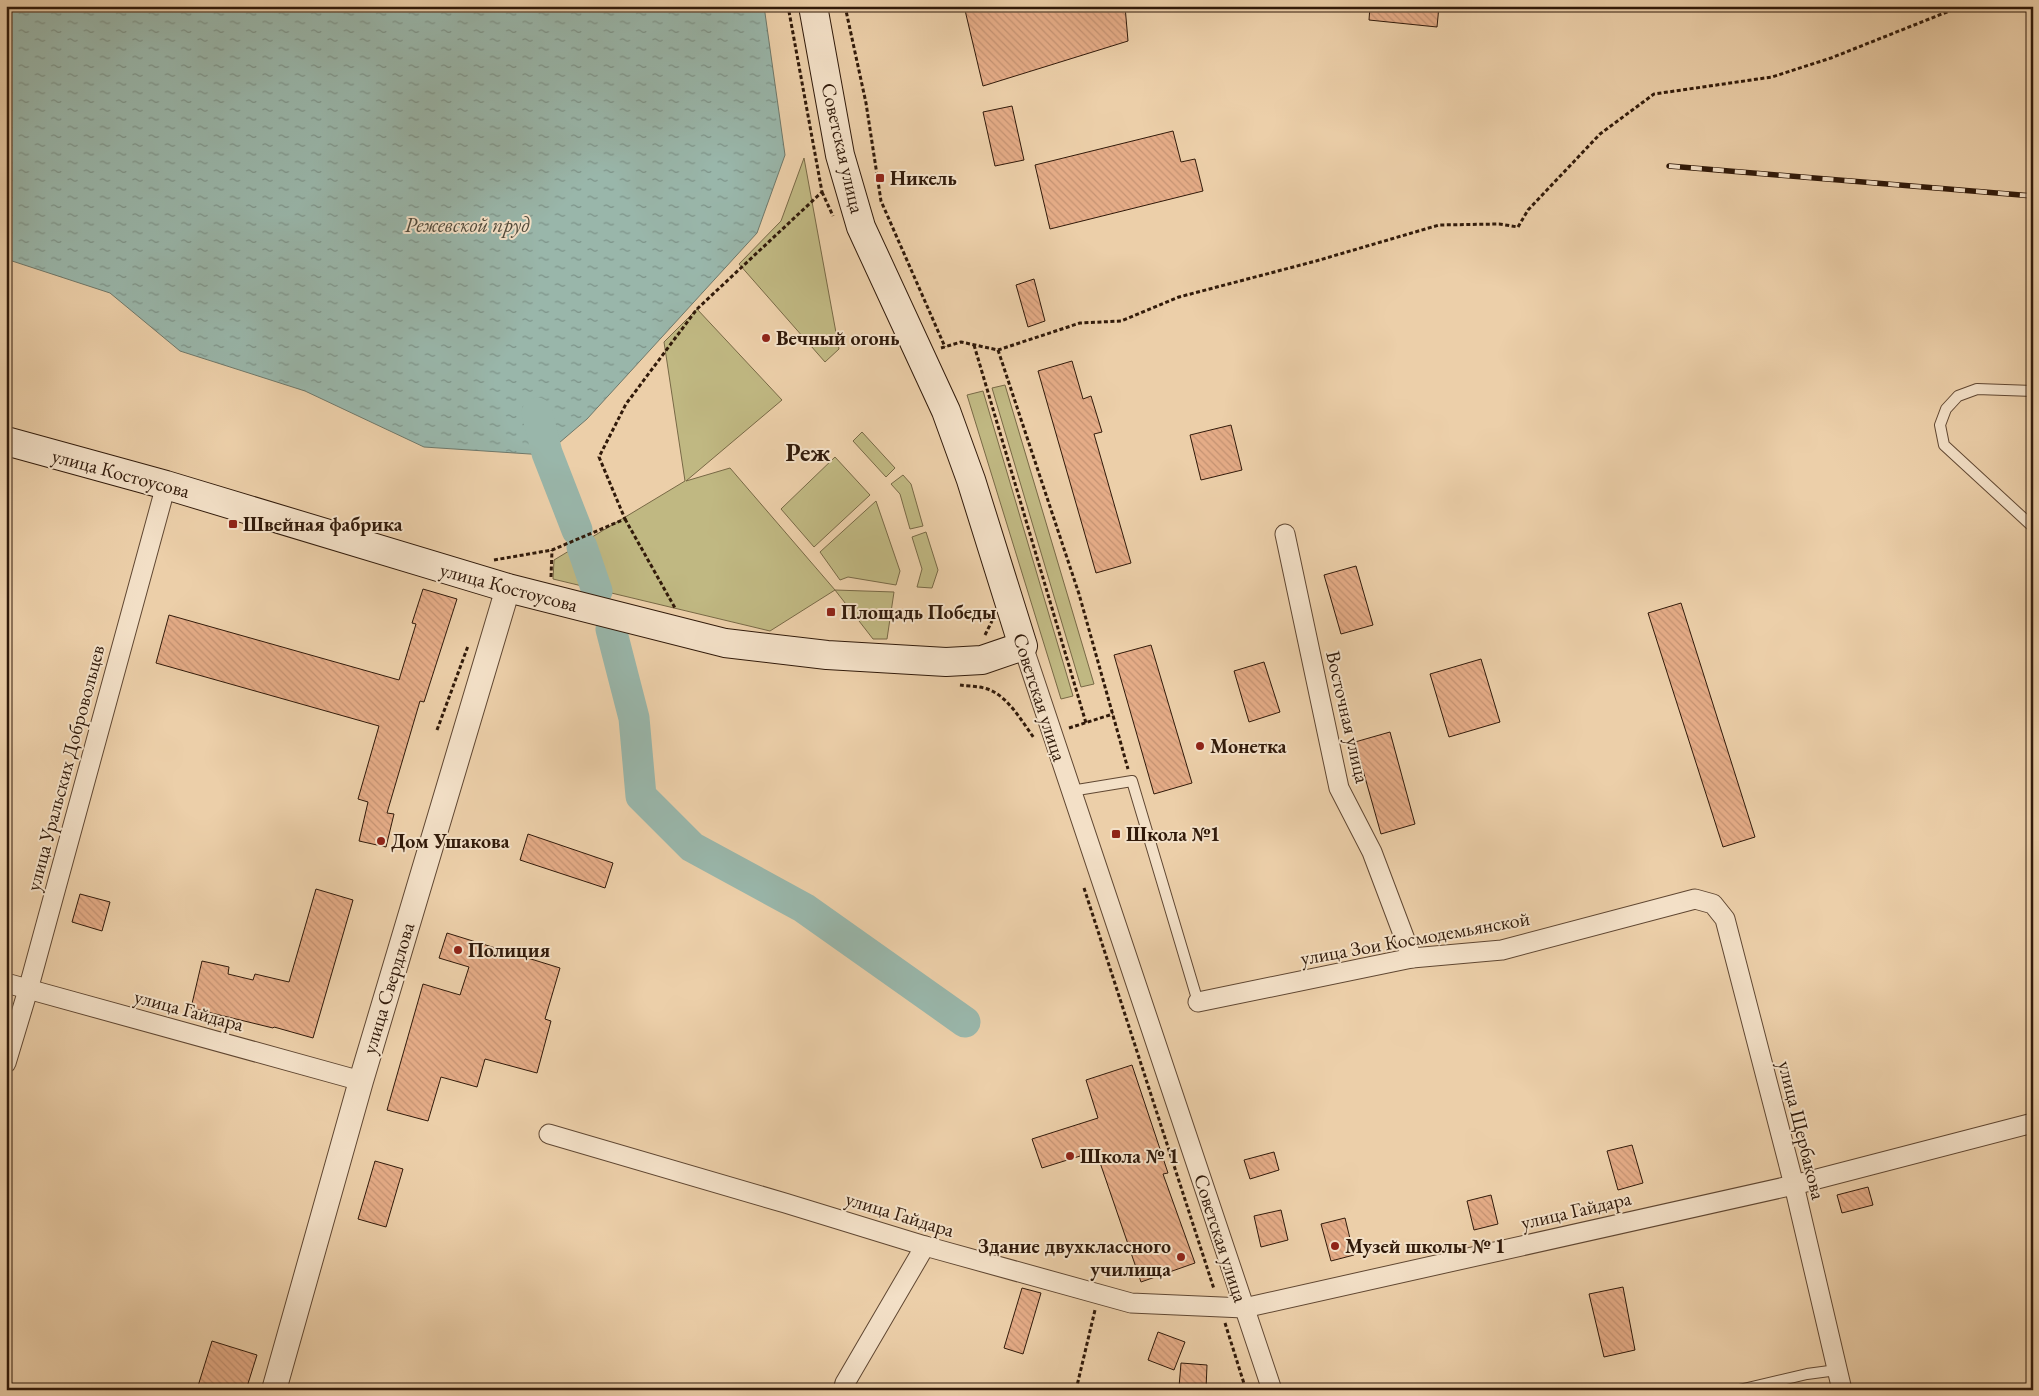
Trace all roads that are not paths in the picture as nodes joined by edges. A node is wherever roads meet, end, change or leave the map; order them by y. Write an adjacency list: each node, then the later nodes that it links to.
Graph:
1 (813, 6): 8 (main road, Советская улица)
2 (2033, 392): 5 (lane)
3 (6, 442): 4 (main road, улица Костоусова)
4 (166, 484): 7 (main road, улица Костоусова); 13 (street, улица Уральских Добровольцев)
5 (2033, 527)
6 (1285, 534): 11 (street, Восточная улица)
7 (508, 588): 8 (main road, улица Костоусова); 16 (street, улица Свердлова)
8 (1022, 646): 9 (street, Советская улица)
9 (1071, 791): 14 (lane); 21 (street, Советская улица)
10 (1696, 899): 11 (street, улица Зои Космодемьянской); 19 (street, улица Щербакова)
11 (1412, 958): 14 (street, улица Зои Космодемьянской)
12 (6, 983): 13 (street, улица Гайдара)
13 (28, 990): 15 (street, улица Уральских Добровольцев); 16 (street, улица Гайдара)
14 (1198, 1002)
15 (6, 1064)
16 (360, 1081): 23 (street, улица Свердлова)
17 (2033, 1123): 19 (street, улица Гайдара)
18 (549, 1134): 20 (street, улица Гайдара)
19 (1794, 1185): 21 (street, улица Гайдара); 22 (street, улица Щербакова)
20 (925, 1246): 21 (street, улица Гайдара); 24 (street)
21 (1244, 1308): 25 (street, Советская улица)
22 (1837, 1370): 26 (lane); 27 (street, улица Щербакова)
23 (274, 1390)
24 (843, 1390)
25 (1272, 1390)
26 (1739, 1390)
27 (1842, 1390)

